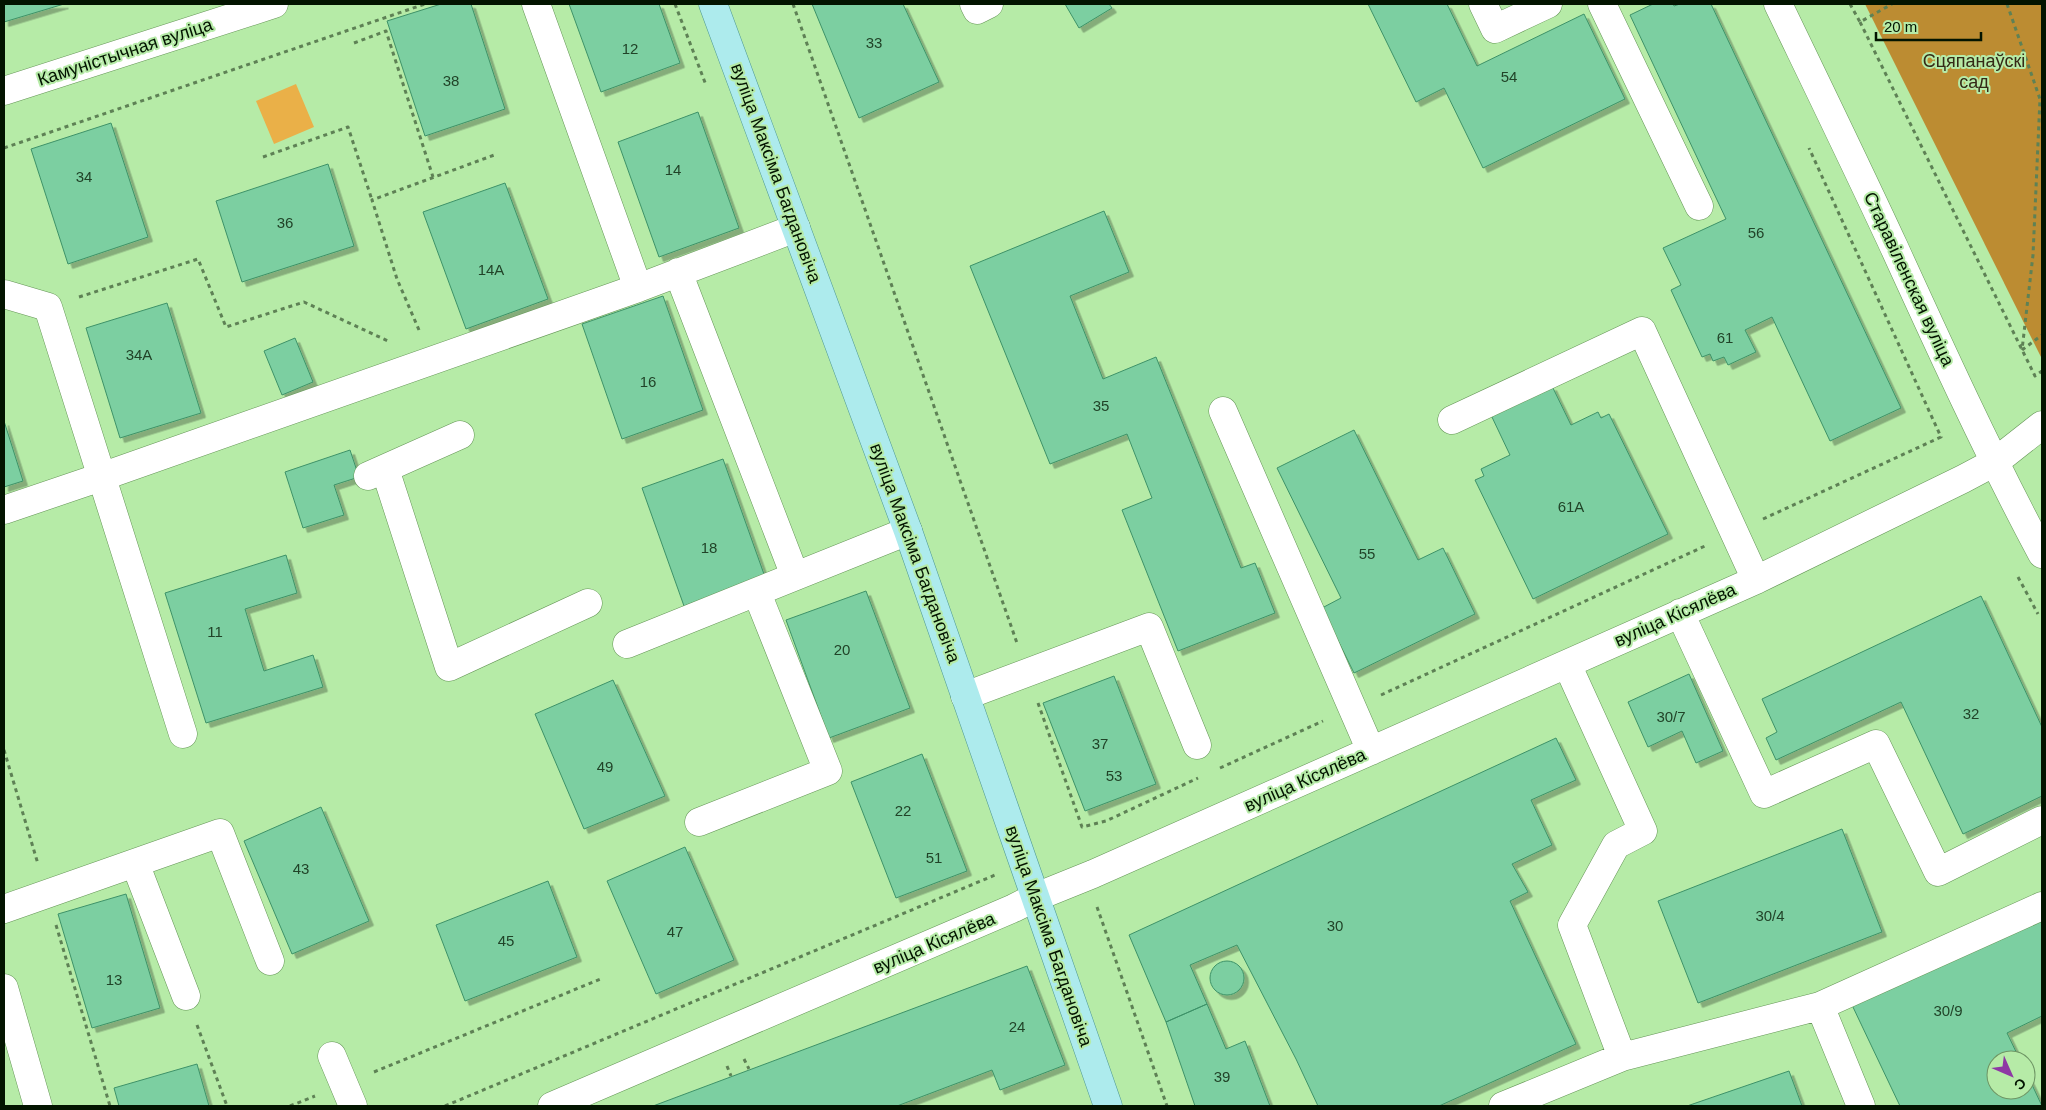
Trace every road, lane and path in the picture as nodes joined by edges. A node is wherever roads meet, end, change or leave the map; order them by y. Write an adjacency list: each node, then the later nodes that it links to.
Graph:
1 (274, 4): 17 (street, Камуністычная вуліца)
2 (426, 4): 20 (path)
3 (536, 4): 28 (street)
4 (713, 4): 26 (main road, вуліца Максіма Багдановіча)
5 (793, 4): 52 (path)
6 (974, 4): 7 (street)
7 (989, 4)
8 (1483, 4): 9 (street)
9 (1548, 4)
10 (1602, 4): 25 (street)
11 (1778, 4): 39 (street, Старавіленская вуліца)
12 (1850, 4): 15 (path)
13 (1892, 4): 15 (path)
14 (2007, 4): 18 (path)
15 (1860, 22): 32 (path)
16 (354, 42): 23 (path)
17 (4, 91)
18 (2041, 99): 32 (path)
19 (1805, 139): 43 (path)
20 (4, 148)
21 (497, 154): 23 (path)
22 (263, 157): 24 (path)
23 (433, 177): 24 (path)
24 (372, 200): 33 (path)
25 (1699, 206)
26 (796, 228): 27 (street); 42 (main road, вуліца Максіма Багдановіча)
27 (678, 272): 28 (street); 45 (street)
28 (638, 288): 33 (street)
29 (4, 294): 30 (street)
30 (48, 307): 33 (path); 40 (street)
31 (2042, 335): 32 (path)
32 (2022, 350): 34 (path)
33 (432, 361): 40 (street)
34 (2042, 370)
35 (1223, 411): 54 (street)
36 (1452, 420): 43 (street)
37 (2042, 425): 39 (street, вуліца Кісялёва)
38 (460, 434): 48 (street)
39 (1995, 462): 44 (street, Старавіленская вуліца); 46 (street, вуліца Кісялёва)
40 (101, 477): 41 (street); 55 (street)
41 (4, 510)
42 (908, 531): 45 (street); 53 (main road, вуліца Максіма Багдановіча)
43 (1736, 532): 46 (street); 54 (path)
44 (2042, 554)
45 (795, 576): 47 (street)
46 (1756, 580): 49 (street, вуліца Кісялёва)
47 (758, 593): 50 (street); 62 (street)
48 (588, 603)
49 (1680, 613): 51 (street, вуліца Кісялёва); 61 (street)
50 (627, 644)
51 (1566, 664): 58 (street, вуліца Кісялёва); 76 (street)
52 (1027, 672): 53 (street); 56 (street); 60 (path)
53 (965, 696): 66 (main road, вуліца Максіма Багдановіча)
54 (1352, 708): 58 (street); 59 (path)
55 (183, 734)
56 (1197, 745)
57 (4, 750): 65 (path)
58 (1371, 751): 66 (street, вуліца Кісялёва)
59 (1212, 772)
60 (1203, 776)
61 (2042, 820)
62 (699, 822)
63 (135, 863): 65 (street); 70 (street); 73 (street)
64 (1000, 873): 82 (path)
65 (47, 895): 69 (street); 79 (path)
66 (1036, 897): 83 (street, вуліца Кісялёва); 84 (main road, вуліца Максіма Багдановіча)
67 (2042, 906): 74 (street)
68 (1096, 907): 85 (path)
69 (4, 909)
70 (270, 961)
71 (604, 978): 77 (path)
72 (4, 988): 78 (street)
73 (186, 996): 80 (path)
74 (1820, 1006): 76 (street); 87 (street)
75 (332, 1056): 77 (street)
76 (1622, 1057): 86 (street)
77 (348, 1095): 81 (path)
78 (38, 1106)
79 (110, 1106)
80 (227, 1106)
81 (290, 1106)
82 (444, 1106)
83 (552, 1106)
84 (1108, 1106)
85 (1167, 1106)
86 (1503, 1106)
87 (1861, 1106)

